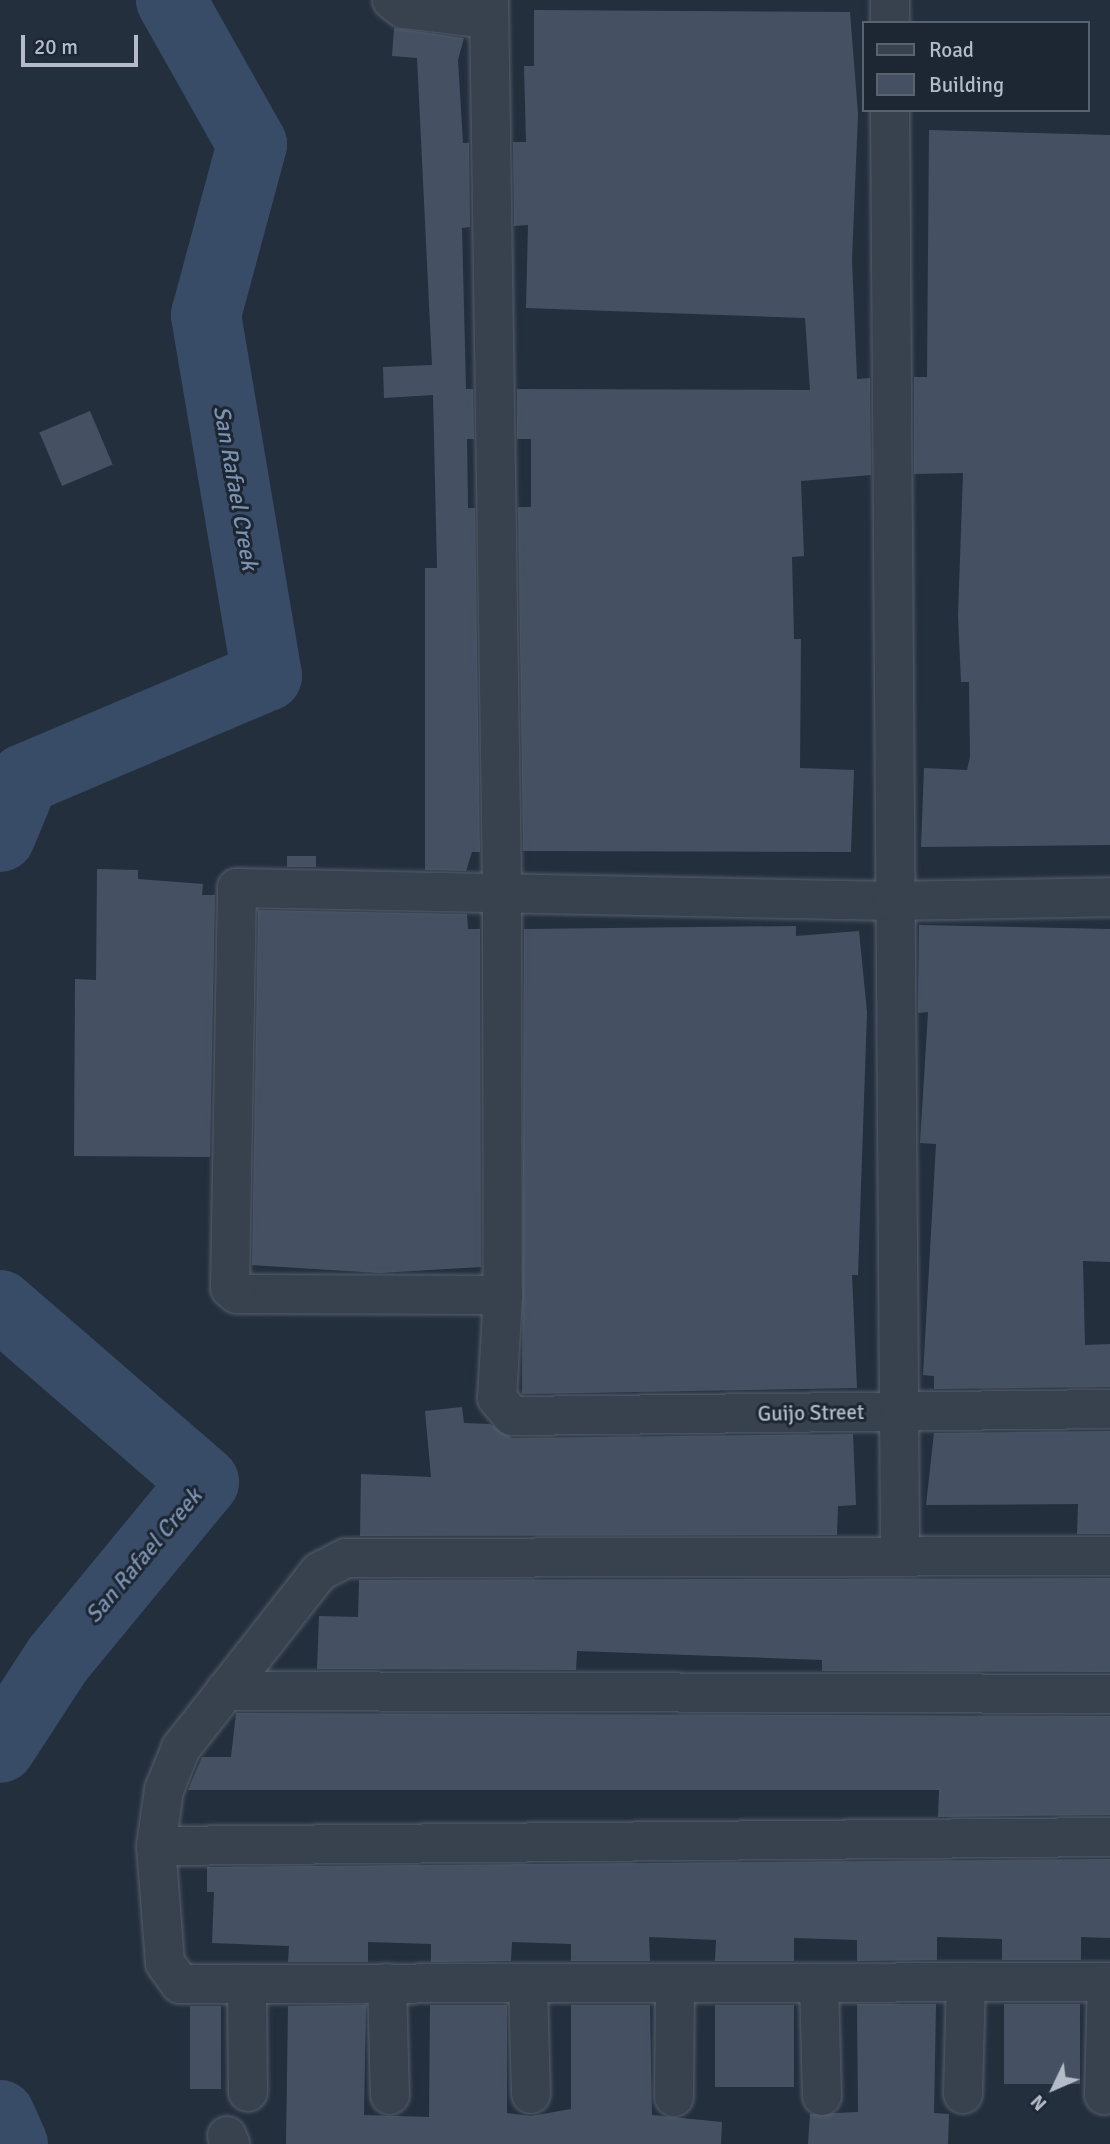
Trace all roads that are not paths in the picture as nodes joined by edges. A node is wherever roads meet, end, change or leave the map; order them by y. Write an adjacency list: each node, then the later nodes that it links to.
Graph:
1 (392, 0): 3 (street)
2 (890, 0): 4 (street)
3 (488, 10): 6 (street)
4 (890, 21)
5 (890, 112): 8 (street)
6 (502, 891): 8 (street); 9 (street); 9 (street)
7 (1110, 897): 8 (street)
8 (891, 901): 11 (street)
9 (503, 1295): 11 (street, Guijo Street)
10 (1110, 1409): 11 (street, Guijo Street)
11 (896, 1412): 12 (street)
12 (900, 1554): 13 (street); 14 (street)
13 (1110, 1556)
14 (225, 1691): 15 (street); 17 (street)
15 (1110, 1694)
16 (1110, 1837): 17 (street)
17 (156, 1846): 24 (street)
18 (966, 1982): 19 (street); 23 (street); 27 (street)
19 (1108, 1982): 29 (street)
20 (387, 1983): 21 (street); 24 (street); 28 (street)
21 (528, 1983): 22 (street); 26 (street)
22 (676, 1983): 23 (street); 31 (street)
23 (819, 1983): 30 (street)
24 (247, 1984): 25 (street)
25 (248, 2092)
26 (531, 2094)
27 (963, 2094)
28 (390, 2095)
29 (1104, 2095)
30 (822, 2096)
31 (674, 2097)

